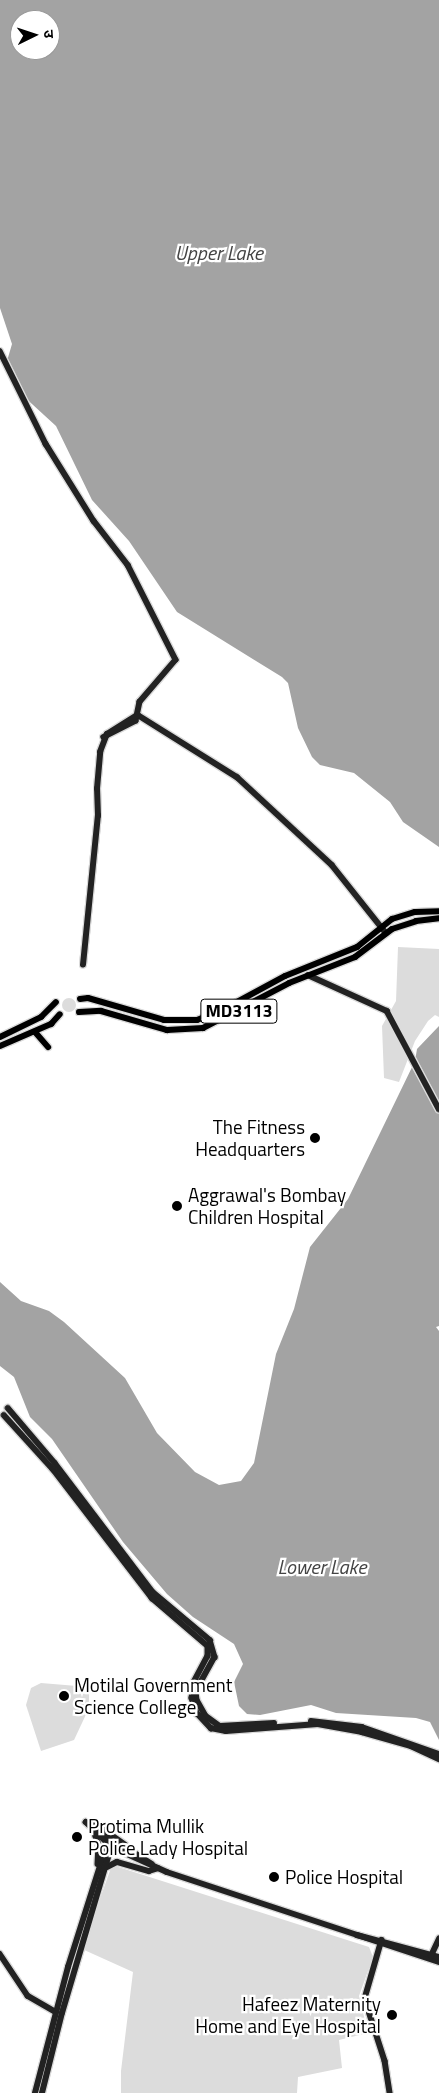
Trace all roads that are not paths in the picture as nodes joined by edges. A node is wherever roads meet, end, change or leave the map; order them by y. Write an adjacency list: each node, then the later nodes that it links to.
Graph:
1 (0, 351): 2 (street)
2 (138, 714): 5 (street); 7 (street)
3 (439, 911): 5 (main road, MD3113)
4 (439, 918): 6 (main road, MD3113)
5 (382, 926): 6 (street); 9 (main road, MD3113)
6 (386, 933): 8 (main road, MD3113)
7 (83, 964)
8 (311, 977): 11 (main road, MD3113); 17 (street)
9 (80, 999)
10 (56, 1002): 14 (main road)
11 (79, 1012)
12 (60, 1014): 13 (main road)
13 (35, 1032): 15 (main road); 16 (main road)
14 (0, 1037)
15 (0, 1046)
16 (48, 1048)
17 (439, 1109)
18 (8, 1408): 20 (street)
19 (4, 1415): 21 (street)
20 (439, 1754)
21 (439, 1759)
22 (86, 1822): 23 (street); 24 (street); 25 (street)
23 (93, 1832): 24 (street); 28 (street)
24 (110, 1842): 25 (street); 26 (street); 27 (street); 28 (street)
25 (147, 1860): 27 (street)
26 (106, 1867): 27 (street); 37 (street)
27 (158, 1868): 30 (street)
28 (96, 1880): 35 (street)
29 (439, 1939): 32 (street)
30 (381, 1942): 32 (street); 38 (street)
31 (0, 1954): 35 (street)
32 (431, 1956): 33 (street); 34 (street)
33 (439, 1957)
34 (439, 1962)
35 (56, 2012): 36 (street)
36 (35, 2093)
37 (42, 2093)
38 (390, 2093)

